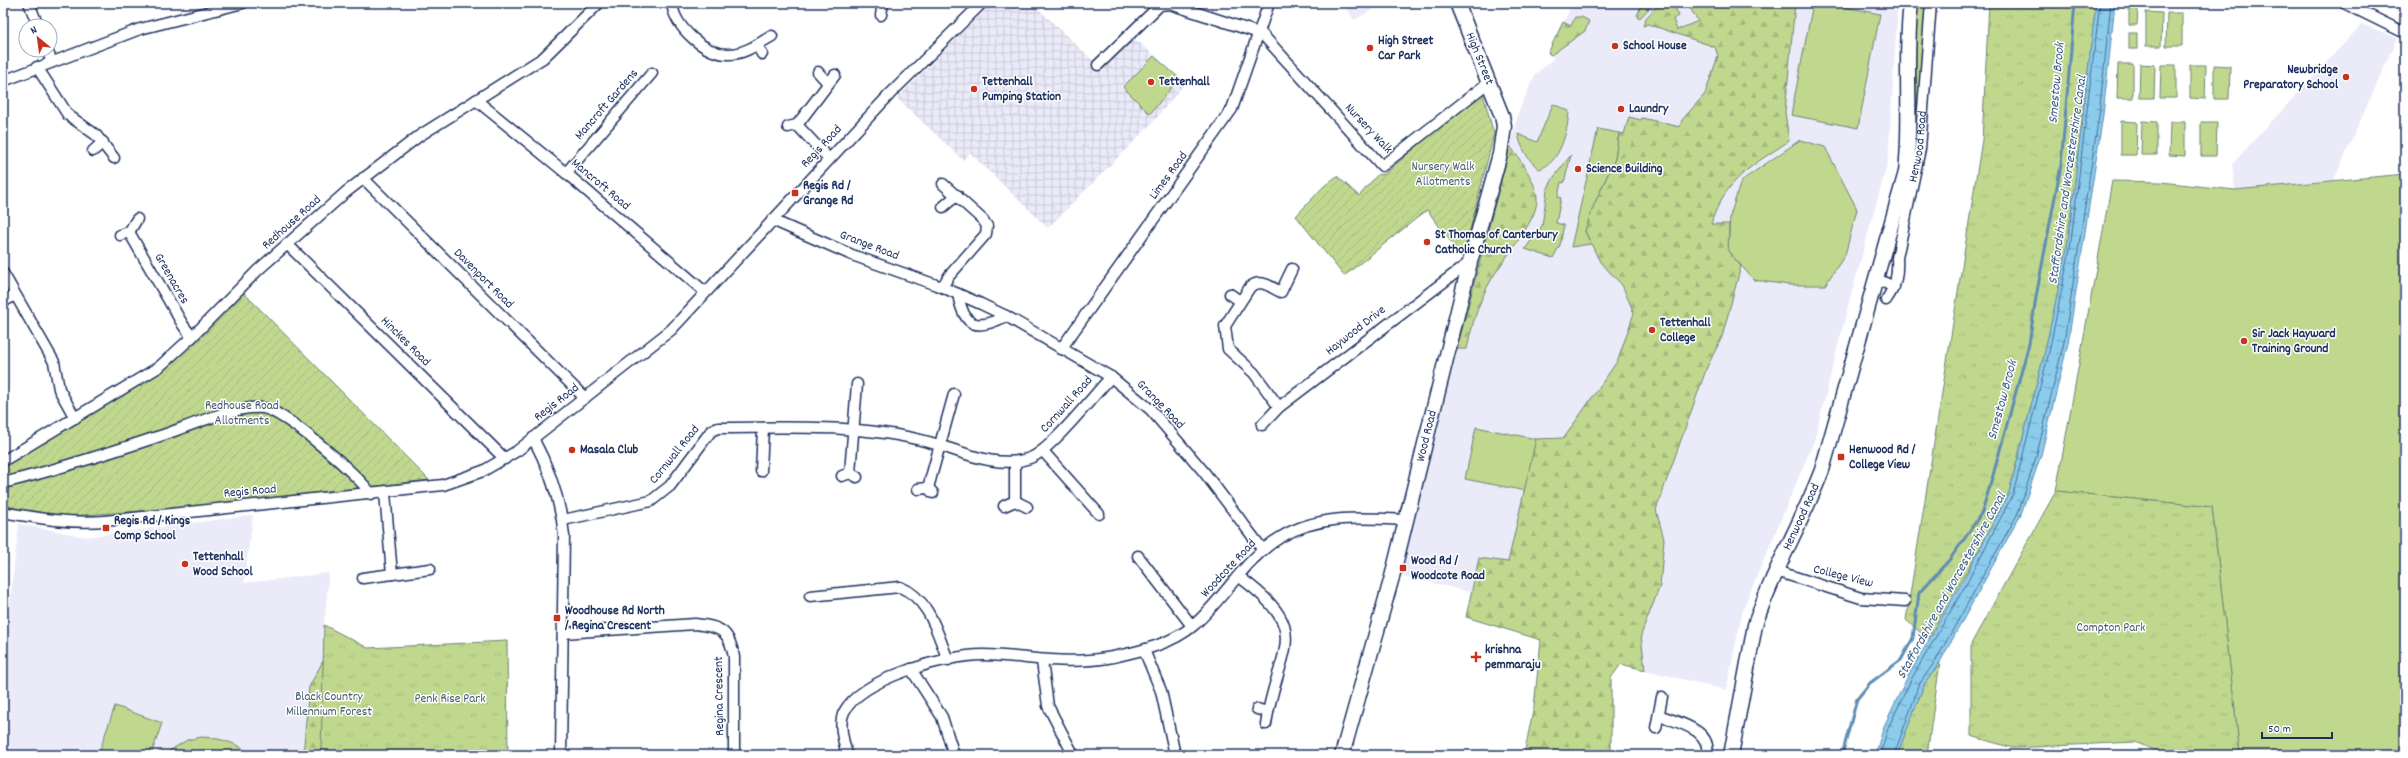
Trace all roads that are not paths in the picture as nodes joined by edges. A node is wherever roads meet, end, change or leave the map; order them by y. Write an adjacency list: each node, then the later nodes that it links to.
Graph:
1 (29, 3): 13 (street)
2 (243, 3): 20 (street)
3 (599, 3): 29 (street, Redhouse Road)
4 (672, 3): 17 (street)
5 (883, 3): 12 (street)
6 (982, 3): 34 (street, Regis Road)
7 (1269, 3): 14 (street, Limes Road)
8 (1457, 3): 28 (street, High Street)
9 (1911, 3): 46 (street, Henwood Road)
10 (1931, 3): 48 (street, Henwood Road)
11 (2344, 3): 15 (street)
12 (881, 15)
13 (35, 18)
14 (1258, 31): 21 (street); 28 (street, Nursery Walk); 58 (street, Limes Road)
15 (2405, 33)
16 (772, 36): 17 (street)
17 (757, 45): 18 (street)
18 (762, 54)
19 (50, 58): 20 (street)
20 (52, 62): 22 (street)
21 (1098, 64)
22 (37, 67): 26 (street); 31 (street)
23 (818, 72): 27 (street)
24 (652, 73): 35 (street, Mancroft Gardens)
25 (835, 75): 27 (street)
26 (3, 81)
27 (828, 82): 34 (street)
28 (1489, 82): 30 (street, High Street)
29 (476, 100): 35 (street, Mancroft Road); 36 (street, Redhouse Road)
30 (1502, 116): 43 (street, Wood Road)
31 (103, 142): 32 (street); 33 (street)
32 (93, 151)
33 (114, 158)
34 (829, 159): 41 (street, Regis Road)
35 (566, 172): 49 (street, Mancroft Road)
36 (363, 178): 42 (street, Redhouse Road); 62 (street, Davenport Road)
37 (943, 184): 38 (street)
38 (957, 195): 39 (street); 47 (street)
39 (943, 207)
40 (137, 219): 57 (street, Greenacres)
41 (772, 220): 47 (street, Grange Road); 49 (street, Regis Road)
42 (287, 244): 57 (street, Redhouse Road); 71 (street, Hinckes Road)
43 (1470, 262): 63 (street, Haywood Drive); 86 (street, Wood Road)
44 (1292, 269): 54 (street)
45 (3, 273): 52 (street)
46 (1877, 280): 48 (street); 90 (street, Henwood Road)
47 (942, 287): 50 (street, Grange Road)
48 (1894, 287): 53 (street, Henwood Road)
49 (705, 292): 62 (street, Regis Road)
50 (958, 294): 56 (street, Grange Road); 56 (street)
51 (1230, 294): 54 (street)
52 (15, 295): 55 (street); 64 (street)
53 (1886, 300)
54 (1240, 301): 63 (street)
55 (3, 302)
56 (1006, 316): 58 (street, Grange Road)
57 (192, 337): 64 (street, Redhouse Road)
58 (1061, 349): 59 (street, Grange Road)
59 (1111, 377): 70 (street, Cornwall Road); 87 (street, Grange Road)
60 (857, 384): 67 (street)
61 (954, 394): 69 (street)
62 (585, 398): 68 (street, Regis Road)
63 (1279, 407): 65 (street, Haywood Drive)
64 (75, 418): 72 (street, Redhouse Road)
65 (1262, 425)
66 (763, 428): 67 (street, Cornwall Road); 74 (street); 85 (street, Cornwall Road)
67 (852, 431): 69 (street, Cornwall Road); 75 (street)
68 (533, 438): 71 (street, Regis Road); 85 (street)
69 (940, 445): 73 (street, Cornwall Road); 77 (street)
70 (1042, 452): 73 (street, Cornwall Road); 84 (street, Cornwall Road)
71 (505, 459): 78 (street, Regis Road)
72 (3, 461)
73 (1016, 462): 80 (street)
74 (761, 471)
75 (850, 476)
76 (3, 483): 79 (street)
77 (926, 490)
78 (385, 493): 79 (street, Regis Road); 91 (street)
79 (371, 494): 83 (street, Regis Road)
80 (1015, 500): 81 (street); 82 (street)
81 (1004, 506)
82 (1027, 507)
83 (3, 512)
84 (1099, 514)
85 (563, 520): 97 (street)
86 (1405, 520): 87 (street, Woodcote Road); 114 (street, Wood Road)
87 (1263, 550): 92 (street, Woodcote Road)
88 (1138, 556): 96 (street)
89 (430, 569): 91 (street)
90 (1776, 571): 95 (street, College View); 116 (street, Henwood Road)
91 (392, 574): 93 (street)
92 (1238, 576): 96 (street, Woodcote Road); 104 (street)
93 (363, 578)
94 (818, 598): 99 (street)
95 (1905, 601)
96 (1192, 626): 98 (street, Woodcote Road)
97 (564, 633): 109 (street); 110 (street, Regina Crescent)
98 (1144, 650): 100 (street, Woodcote Road); 113 (street)
99 (948, 660): 100 (street, Woodcote Road); 101 (street, Woodcote Road)
100 (1042, 661): 108 (street)
101 (911, 669): 111 (street, Woodcote Road); 112 (street)
102 (1662, 697): 105 (street)
103 (1257, 709): 104 (street)
104 (1268, 712): 106 (street)
105 (1659, 716): 107 (street); 115 (street)
106 (1266, 724)
107 (1656, 728)
108 (1076, 753)
109 (561, 755)
110 (734, 755)
111 (847, 755)
112 (954, 755)
113 (1175, 755)
114 (1342, 755)
115 (1707, 755)
116 (1731, 755)

